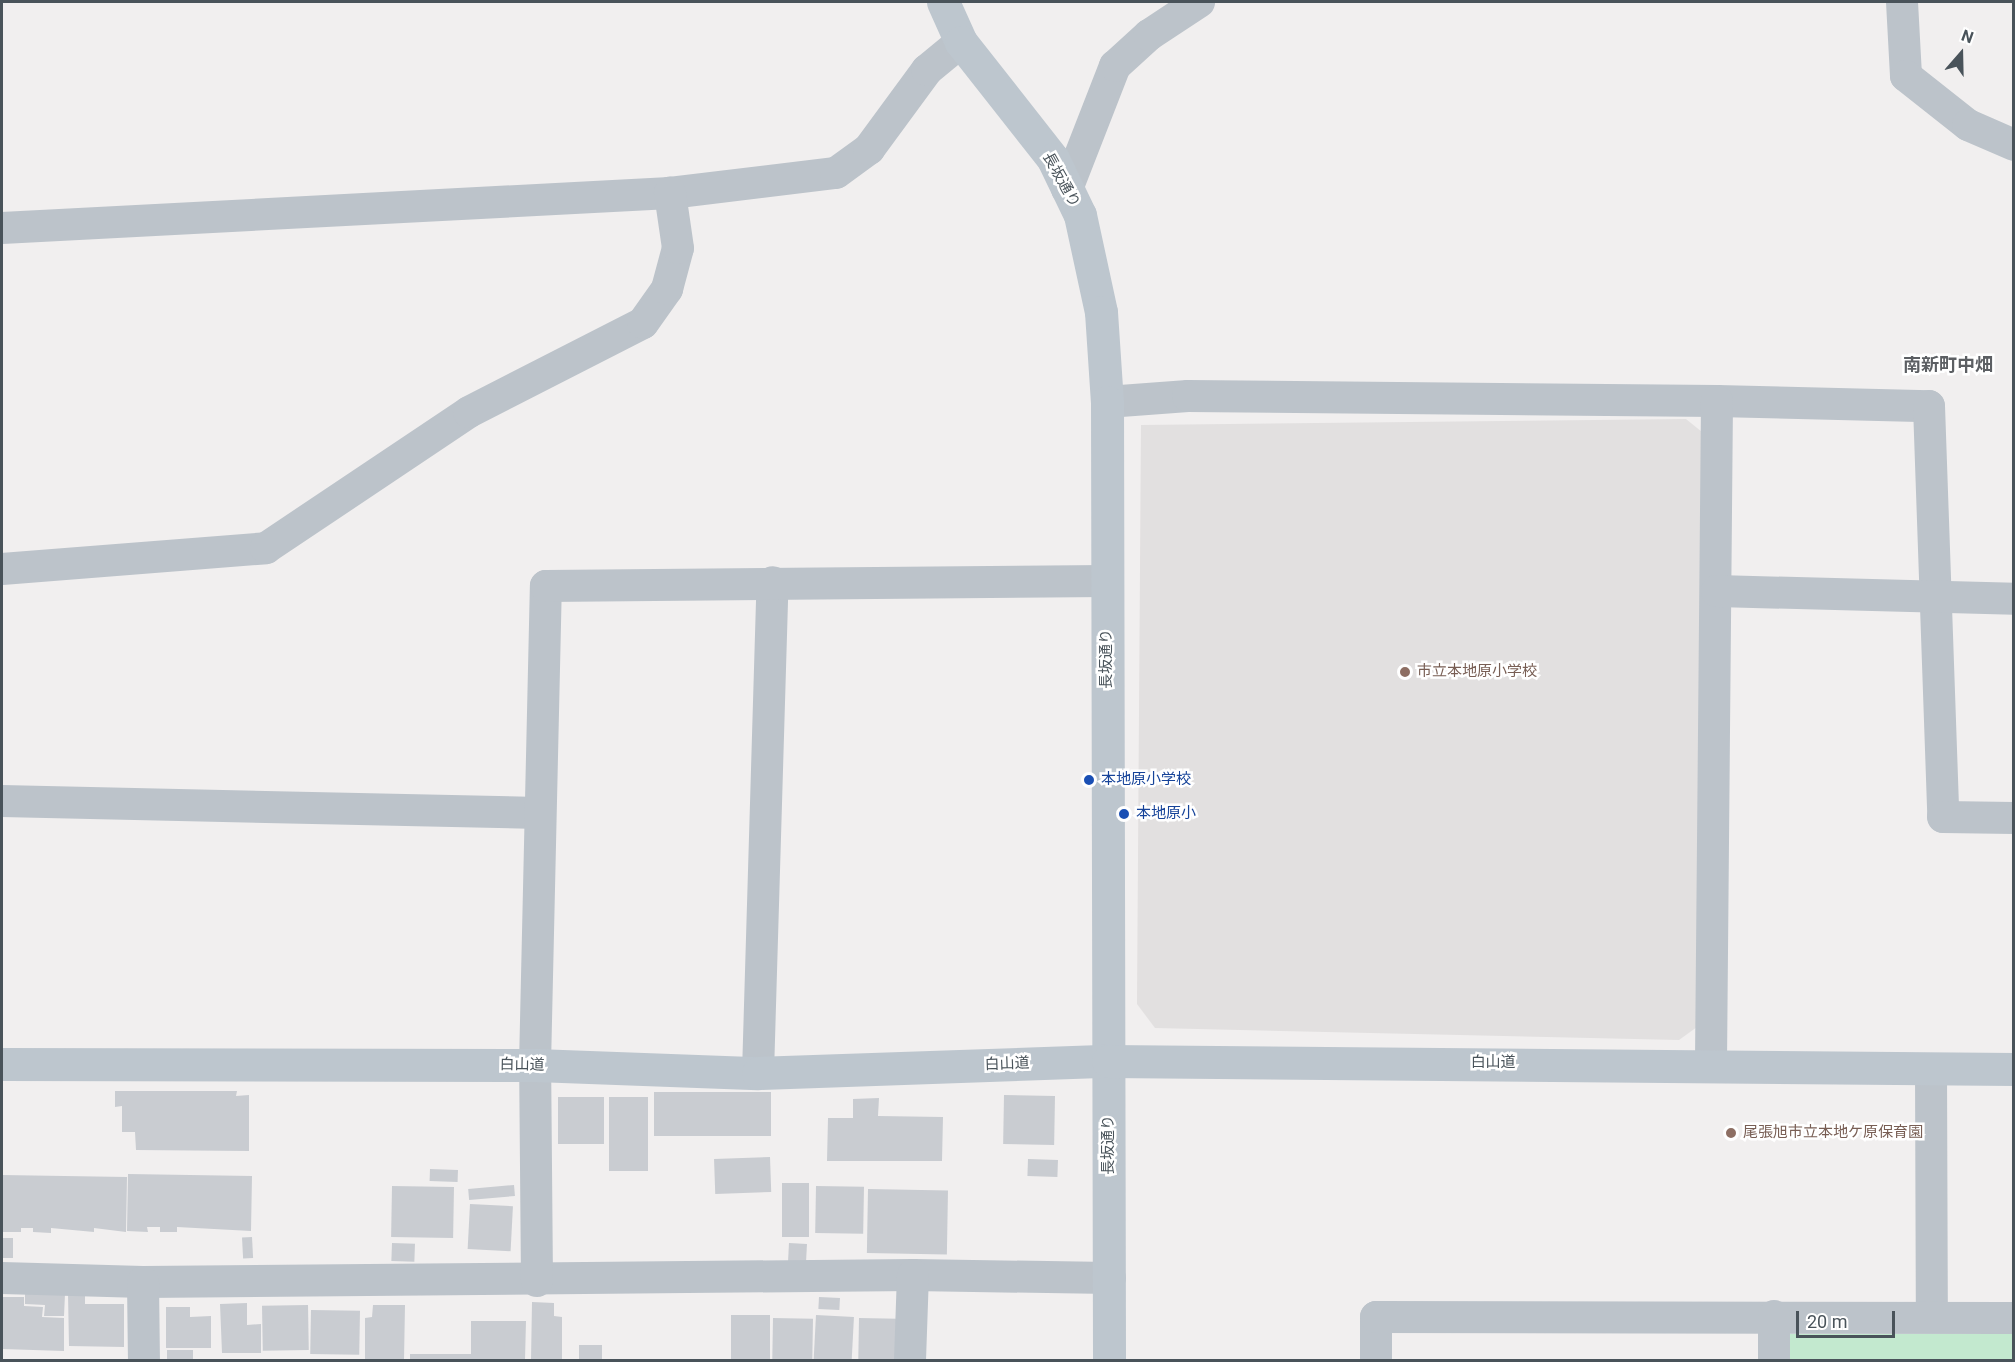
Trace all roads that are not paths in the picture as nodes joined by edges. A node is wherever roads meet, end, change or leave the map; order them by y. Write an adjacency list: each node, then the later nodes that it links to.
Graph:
1 (943, 2): 4 (street, 長坂通り)
2 (1199, 2): 6 (street)
3 (1902, 2): 5 (street)
4 (961, 42): 6 (street, 長坂通り); 7 (street)
5 (2013, 145)
6 (1067, 189): 10 (street, 長坂通り)
7 (670, 193): 8 (street); 11 (street)
8 (2, 228)
9 (1717, 401): 10 (street); 14 (street); 16 (street)
10 (1107, 402): 12 (street, 長坂通り)
11 (2, 569)
12 (1107, 581): 13 (street); 20 (street, 長坂通り)
13 (772, 582): 18 (street); 26 (street)
14 (1718, 591): 16 (street); 23 (street)
15 (2013, 599): 16 (street)
16 (1936, 600): 19 (street)
17 (2, 801): 18 (street)
18 (539, 813): 22 (street)
19 (2013, 818)
20 (1108, 1061): 23 (street, 白山道); 26 (street, 白山道); 29 (street, 長坂通り)
21 (2, 1065): 22 (street, 白山道)
22 (535, 1065): 26 (street, 白山道); 30 (street)
23 (1711, 1065): 24 (street, 白山道)
24 (1931, 1069): 25 (street, 白山道); 32 (street)
25 (2013, 1069)
26 (758, 1073)
27 (913, 1275): 29 (street); 30 (street); 36 (street)
28 (2, 1278): 31 (street)
29 (1110, 1278): 37 (street, 長坂通り)
30 (537, 1281): 31 (street)
31 (143, 1282): 35 (street)
32 (1932, 1315): 33 (street); 34 (street)
33 (1774, 1316): 38 (street); 39 (street)
34 (2013, 1318)
35 (144, 1360)
36 (910, 1360)
37 (1109, 1360)
38 (1376, 1360)
39 (1774, 1360)

